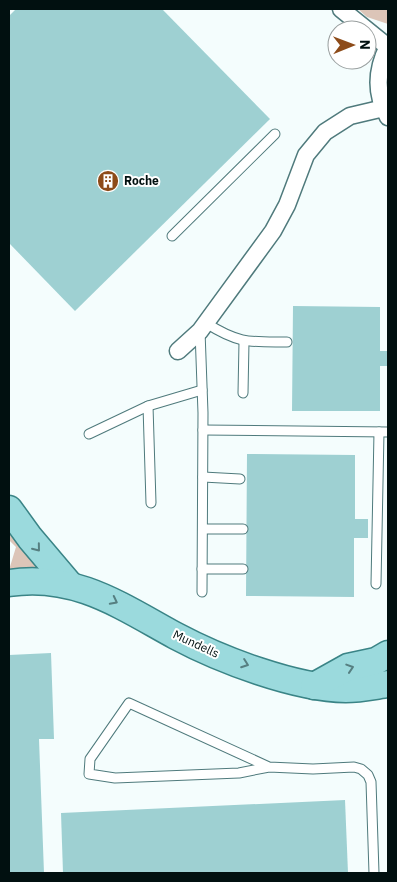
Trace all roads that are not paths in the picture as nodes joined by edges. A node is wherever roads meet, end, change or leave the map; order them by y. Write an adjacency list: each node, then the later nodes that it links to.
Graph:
1 (341, 9): 2 (street)
2 (388, 47): 3 (street)
3 (386, 113): 6 (street)
4 (275, 134): 5 (lane)
5 (172, 236)
6 (203, 327): 7 (lane); 9 (street); 10 (lane)
7 (244, 342): 8 (lane); 11 (lane)
8 (287, 342)
9 (178, 351)
10 (202, 390): 12 (lane); 13 (lane)
11 (243, 393)
12 (148, 406): 15 (lane); 18 (lane)
13 (203, 430): 14 (lane); 16 (lane)
14 (384, 432): 26 (lane)
15 (89, 434)
16 (203, 478): 17 (lane); 20 (lane)
17 (240, 479)
18 (151, 503)
19 (9, 509): 25 (main road, one-way to 25)
20 (203, 529): 21 (lane); 22 (lane)
21 (243, 529)
22 (202, 569): 23 (lane); 27 (lane)
23 (243, 569)
24 (9, 583): 25 (main road, Mundells)
25 (69, 584): 30 (main road, Mundells, one-way to 30)
26 (376, 584)
27 (202, 592)
28 (388, 654): 30 (main road, one-way to 28)
29 (388, 684): 30 (main road, Mundells)
30 (314, 686)
31 (269, 767): 31 (lane); 32 (lane)
32 (374, 873)

